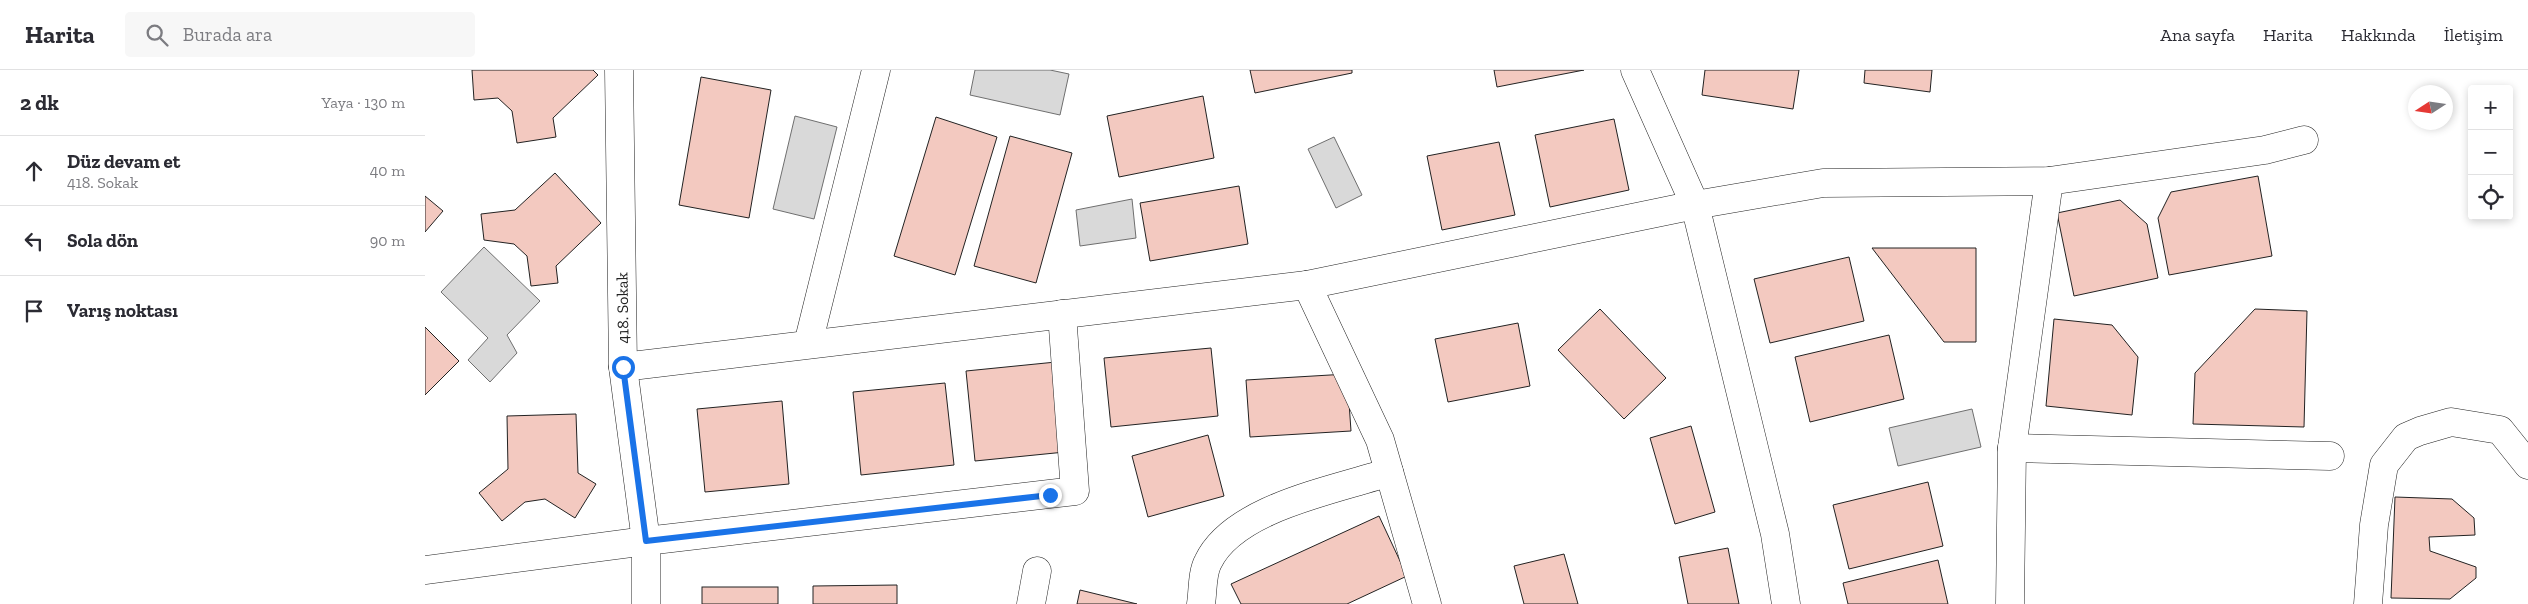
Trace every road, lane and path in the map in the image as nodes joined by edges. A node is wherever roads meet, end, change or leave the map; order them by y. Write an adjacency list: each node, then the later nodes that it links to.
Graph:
1 (619, 70): 10 (street, 418. Sokak)
2 (876, 70): 9 (street)
3 (1635, 70): 6 (street)
4 (2304, 140): 5 (street)
5 (2049, 181): 6 (street); 11 (street)
6 (1695, 205): 7 (street); 22 (street)
7 (1307, 285): 8 (street); 14 (street)
8 (1062, 314): 9 (street); 15 (street)
9 (808, 344): 10 (street)
10 (623, 367): 15 (street, 418. Sokak)
11 (2012, 448): 12 (street); 23 (street)
12 (2330, 456)
13 (2528, 465): 24 (street)
14 (1389, 472): 20 (street); 21 (street)
15 (646, 541): 16 (street); 18 (street, 418. Sokak)
16 (425, 570)
17 (1037, 572): 19 (street)
18 (646, 604)
19 (1031, 604)
20 (1201, 604)
21 (1427, 604)
22 (1786, 604)
23 (2010, 604)
24 (2368, 604)

